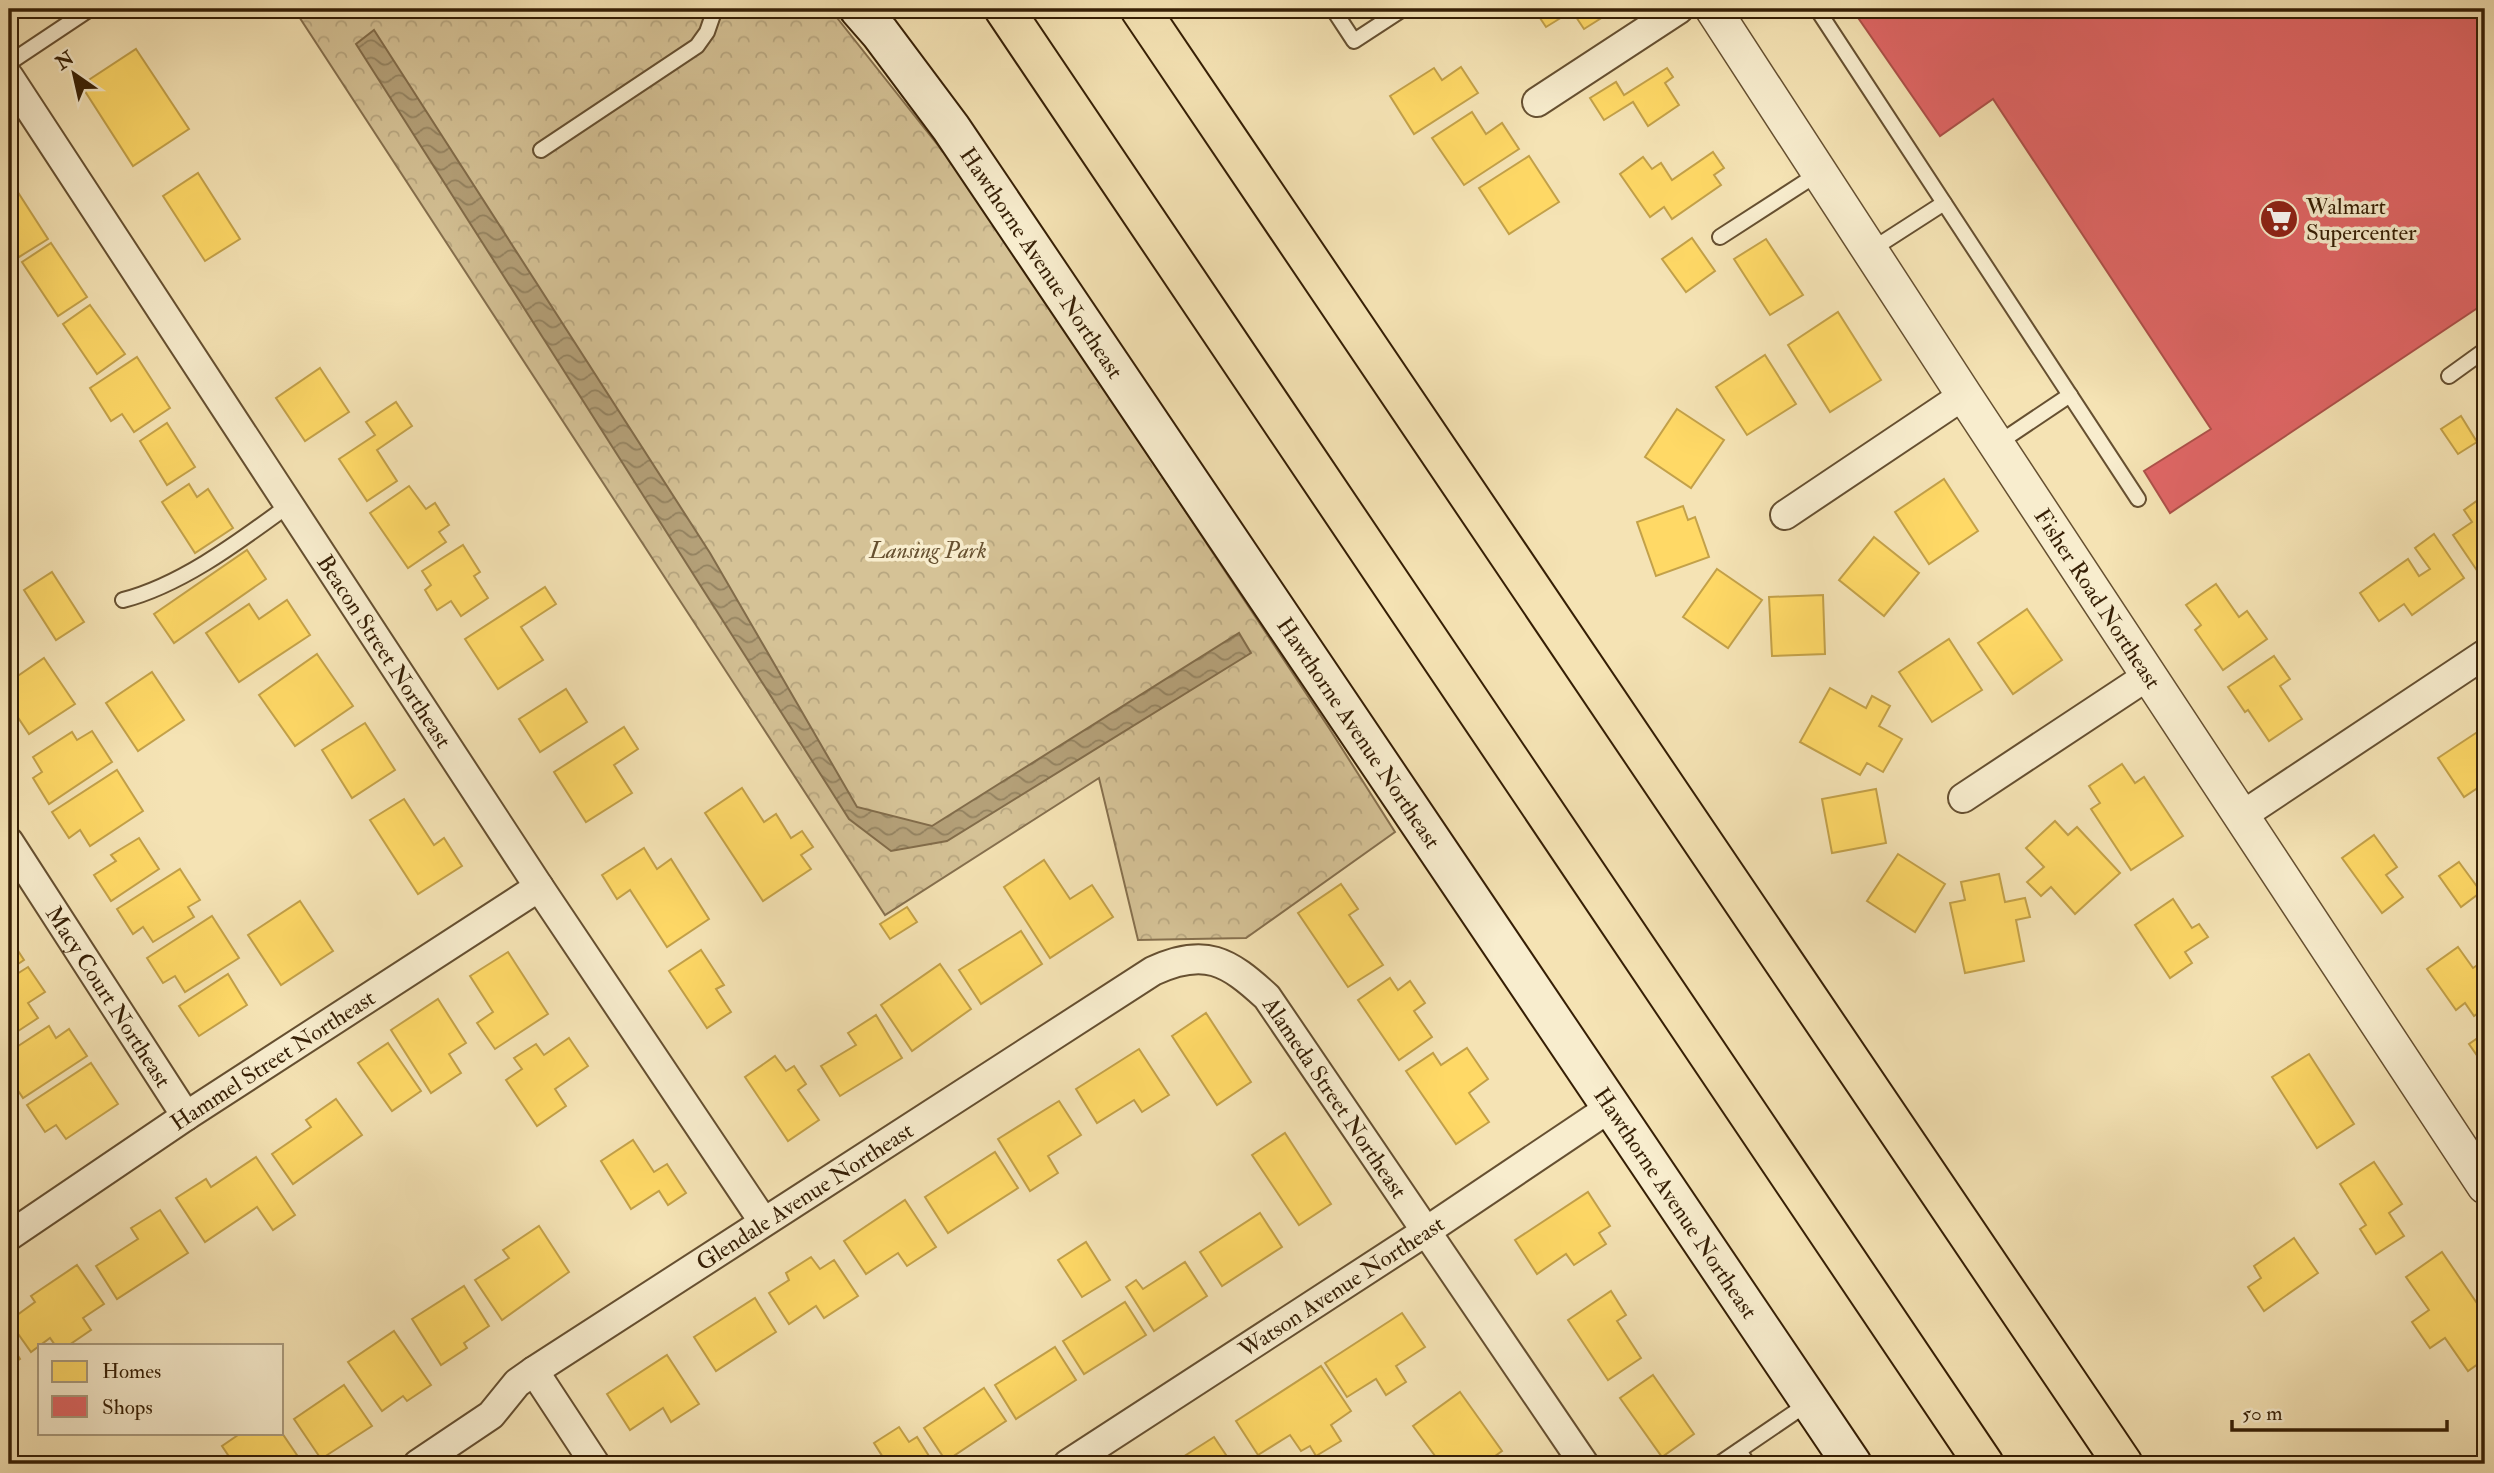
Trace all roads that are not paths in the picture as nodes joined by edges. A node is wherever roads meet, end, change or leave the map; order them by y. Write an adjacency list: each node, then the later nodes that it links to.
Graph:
1 (90, 9): 11 (lane)
2 (715, 9): 14 (lane)
3 (859, 9): 35 (main road, Hawthorne Avenue Northeast)
4 (1004, 9): 51 (highway)
5 (1140, 9): 52 (highway)
6 (1333, 9): 7 (lane)
7 (1403, 9)
8 (1679, 9): 13 (street)
9 (1713, 9): 15 (street, Fisher Road Northeast)
10 (1817, 9): 16 (lane)
11 (9, 62)
12 (9, 77): 25 (street, Beacon Street Northeast)
13 (1537, 102)
14 (541, 150)
15 (1820, 172): 17 (lane); 18 (street, Fisher Road Northeast)
16 (1944, 203): 18 (lane); 22 (lane)
17 (1720, 237)
18 (1871, 250): 21 (street, Fisher Road Northeast)
19 (2485, 350): 20 (lane)
20 (2449, 376)
21 (1964, 395): 23 (street, Fisher Road Northeast); 26 (street)
22 (2070, 395): 23 (lane); 24 (lane)
23 (1997, 444): 29 (street, Fisher Road Northeast)
24 (2138, 499)
25 (289, 505): 27 (lane); 33 (street, Beacon Street Northeast)
26 (1785, 514)
27 (124, 600)
28 (2485, 654): 31 (street)
29 (2149, 675): 30 (street); 31 (street, Fisher Road Northeast)
30 (1963, 798)
31 (2243, 815): 37 (street, Fisher Road Northeast)
32 (9, 842): 36 (street, Macy Court Northeast)
33 (539, 887): 36 (street, Hammel Street Northeast); 38 (street, Beacon Street Northeast)
34 (1210, 960): 38 (street, Glendale Avenue Northeast); 39 (street, Alameda Street Northeast)
35 (1611, 1107): 39 (street, Watson Avenue Northeast); 42 (main road, Hawthorne Avenue Northeast)
36 (186, 1116): 40 (street, Hammel Street Northeast)
37 (2484, 1181)
38 (763, 1221): 41 (street, Glendale Avenue Northeast)
39 (1425, 1232): 44 (street, Watson Avenue Northeast); 47 (street, Alameda Street Northeast)
40 (9, 1236)
41 (534, 1371): 45 (street, Glendale Avenue Northeast); 46 (street)
42 (1810, 1402): 43 (lane); 50 (main road, Hawthorne Avenue Northeast)
43 (1739, 1451): 48 (lane); 49 (lane)
44 (1075, 1462)
45 (418, 1464)
46 (595, 1464)
47 (1584, 1464)
48 (1719, 1464)
49 (1748, 1464)
50 (1852, 1464)
51 (1984, 1464)
52 (2123, 1464)

